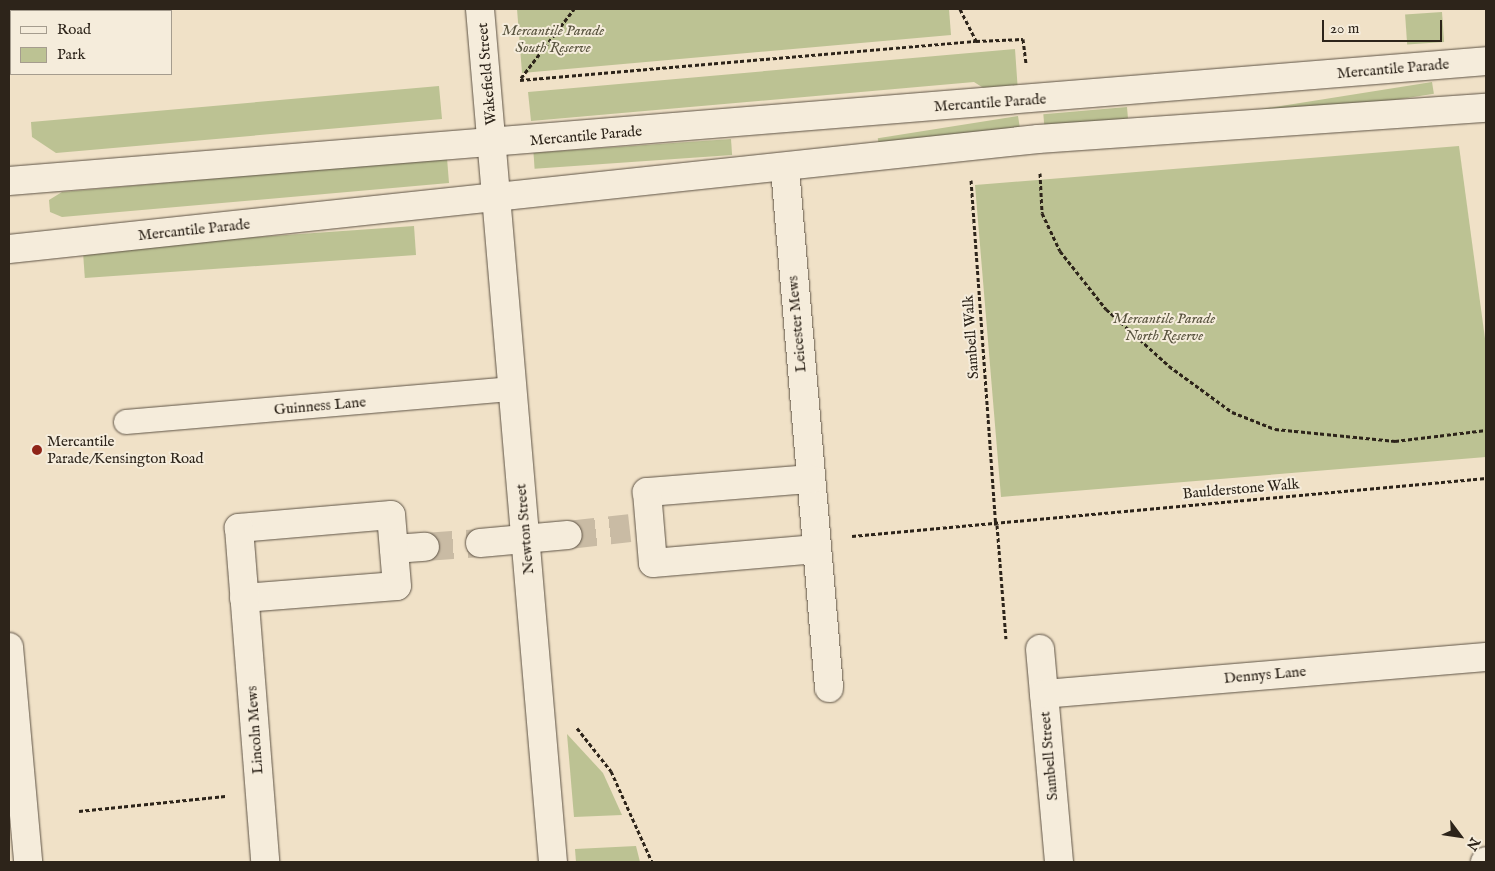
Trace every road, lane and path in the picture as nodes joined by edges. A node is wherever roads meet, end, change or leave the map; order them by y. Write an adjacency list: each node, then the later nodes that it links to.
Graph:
1 (480, 9): 7 (street, Wakefield Street)
2 (574, 9): 6 (path)
3 (960, 9): 4 (path)
4 (976, 41): 6 (path); 8 (path)
5 (1486, 61): 8 (street, Mercantile Parade)
6 (520, 80): 7 (path); 12 (path)
7 (488, 83): 11 (street, Wakefield Street)
8 (1032, 100): 12 (street, Mercantile Parade)
9 (1486, 108): 10 (street, Mercantile Parade)
10 (1038, 139): 13 (street, Mercantile Parade); 20 (path)
11 (493, 140): 12 (street, Mercantile Parade); 15 (street, Mercantile Parade); 16 (street)
12 (525, 141)
13 (969, 147): 14 (street, Mercantile Parade); 23 (path, Sambell Walk)
14 (785, 169): 16 (street, Mercantile Parade); 22 (street, Leicester Mews)
15 (9, 181)
16 (498, 197): 17 (street, Mercantile Parade); 18 (street, Newton Street)
17 (9, 249)
18 (513, 389): 19 (lane, Guinness Lane); 25 (street, Newton Street)
19 (126, 422)
20 (1486, 430)
21 (1486, 478): 23 (path, Baulderstone Walk)
22 (810, 480): 27 (street, Leicester Mews); 27 (street)
23 (997, 525): 27 (path); 32 (path, Sambell Walk)
24 (568, 535): 25 (street)
25 (526, 539): 26 (street); 35 (street, Newton Street)
26 (480, 542)
27 (816, 544): 36 (street, Leicester Mews)
28 (425, 547): 29 (street)
29 (394, 549): 30 (street, Lincoln Mews); 30 (street, Lincoln Mews)
30 (244, 598): 38 (street, Lincoln Mews)
31 (9, 647): 40 (street)
32 (1006, 649)
33 (1040, 649): 37 (street, Sambell Street)
34 (1486, 657): 37 (street, Dennys Lane)
35 (539, 688): 42 (street, Newton Street); 43 (path)
36 (829, 688)
37 (1044, 694): 44 (street, Sambell Street)
38 (259, 792): 39 (path); 41 (street, Lincoln Mews)
39 (78, 811)
40 (28, 862)
41 (265, 862)
42 (553, 862)
43 (652, 862)
44 (1059, 862)

